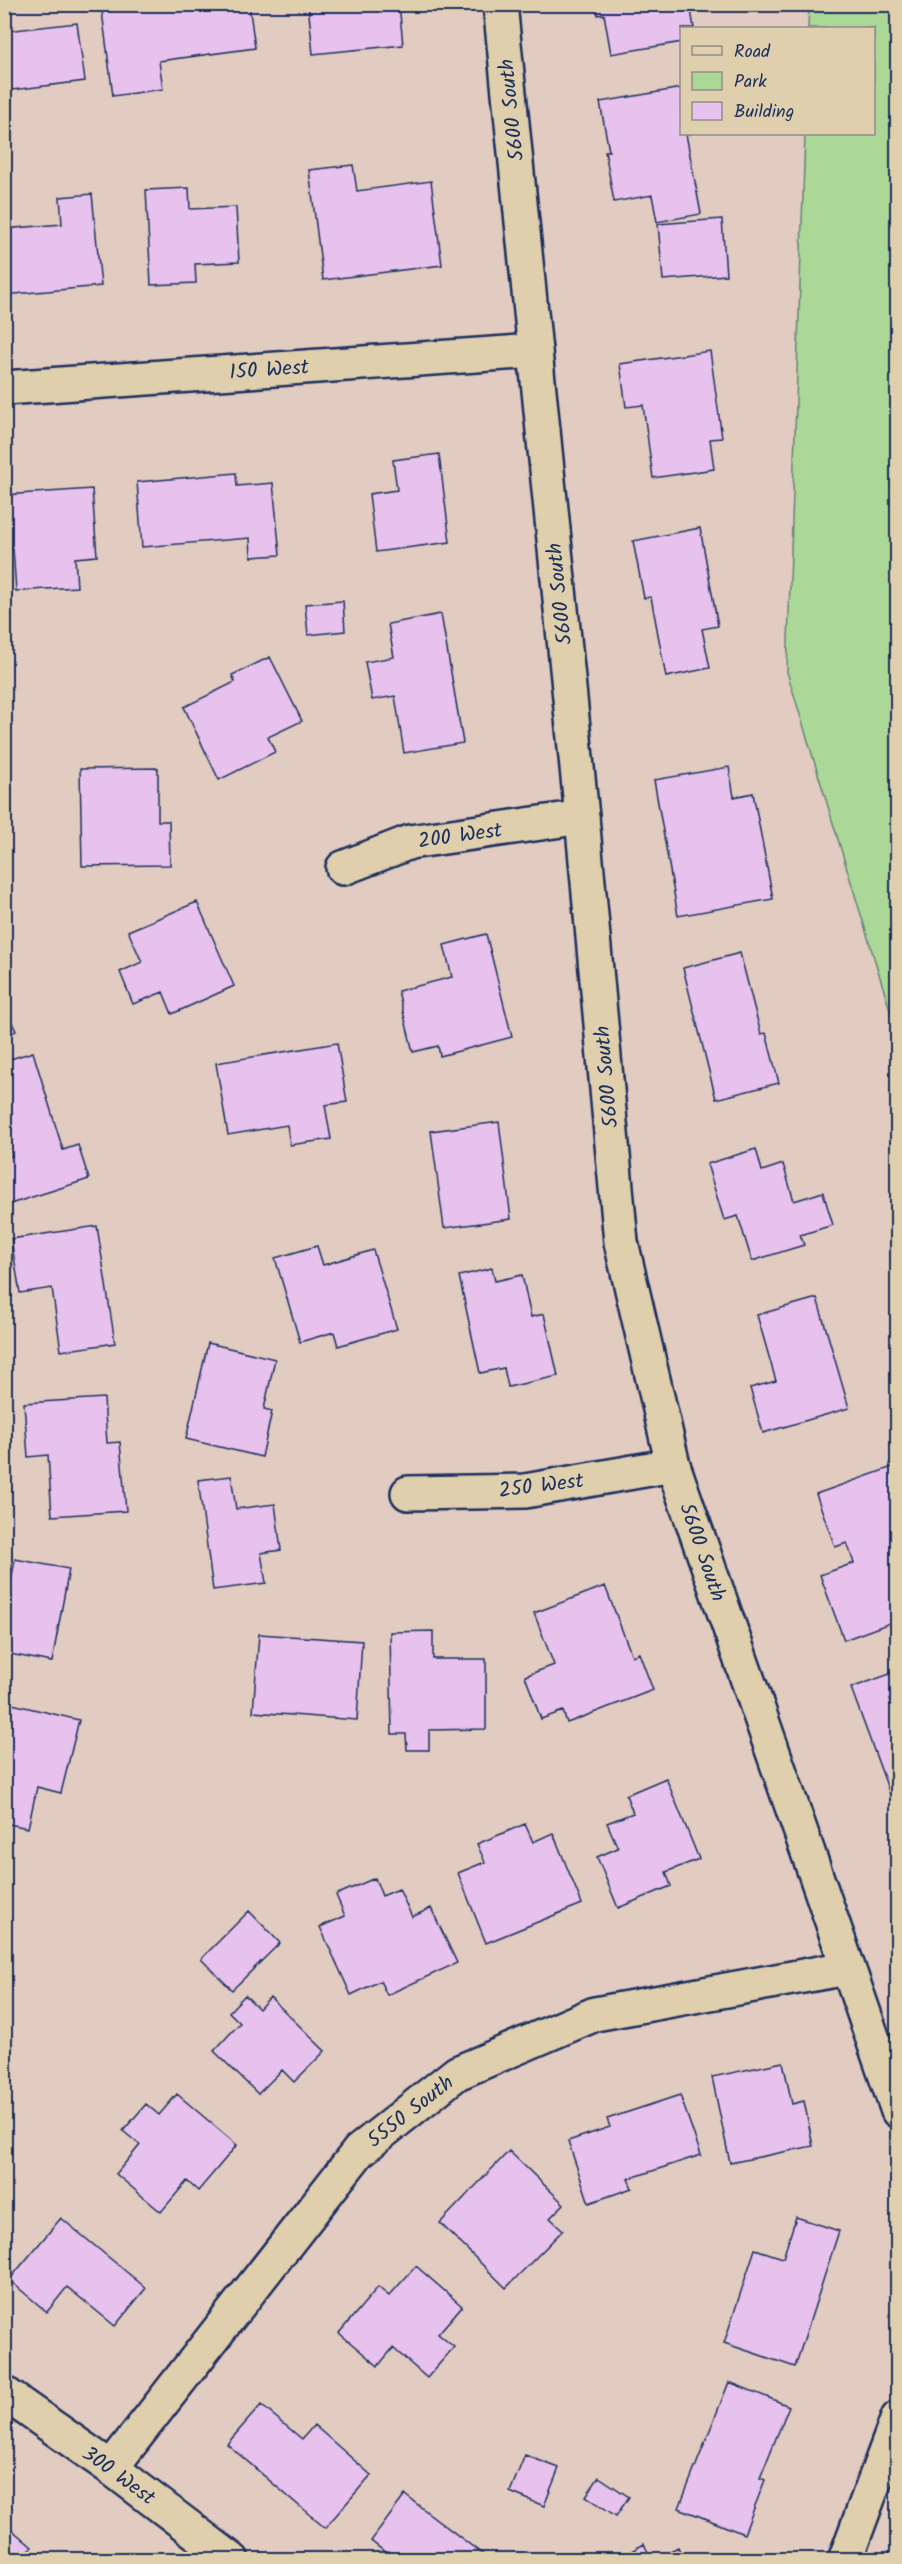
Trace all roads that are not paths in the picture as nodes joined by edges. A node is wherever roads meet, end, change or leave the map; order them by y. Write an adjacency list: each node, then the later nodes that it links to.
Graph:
1 (500, 4): 2 (main road, 5600 South)
2 (534, 351): 3 (main road, 150 West); 4 (main road, 5600 South)
3 (4, 388)
4 (582, 817): 5 (main road, 200 West); 6 (main road, 5600 South)
5 (343, 868)
6 (673, 1465): 7 (main road, 250 West); 8 (main road, 5600 South)
7 (408, 1493)
8 (847, 1968): 9 (main road, 5600 South); 12 (main road, 5550 South)
9 (897, 2111)
10 (4, 2393): 12 (main road, 300 West)
11 (897, 2418): 14 (main road)
12 (111, 2468): 13 (main road, 300 West)
13 (232, 2559)
14 (845, 2559)

